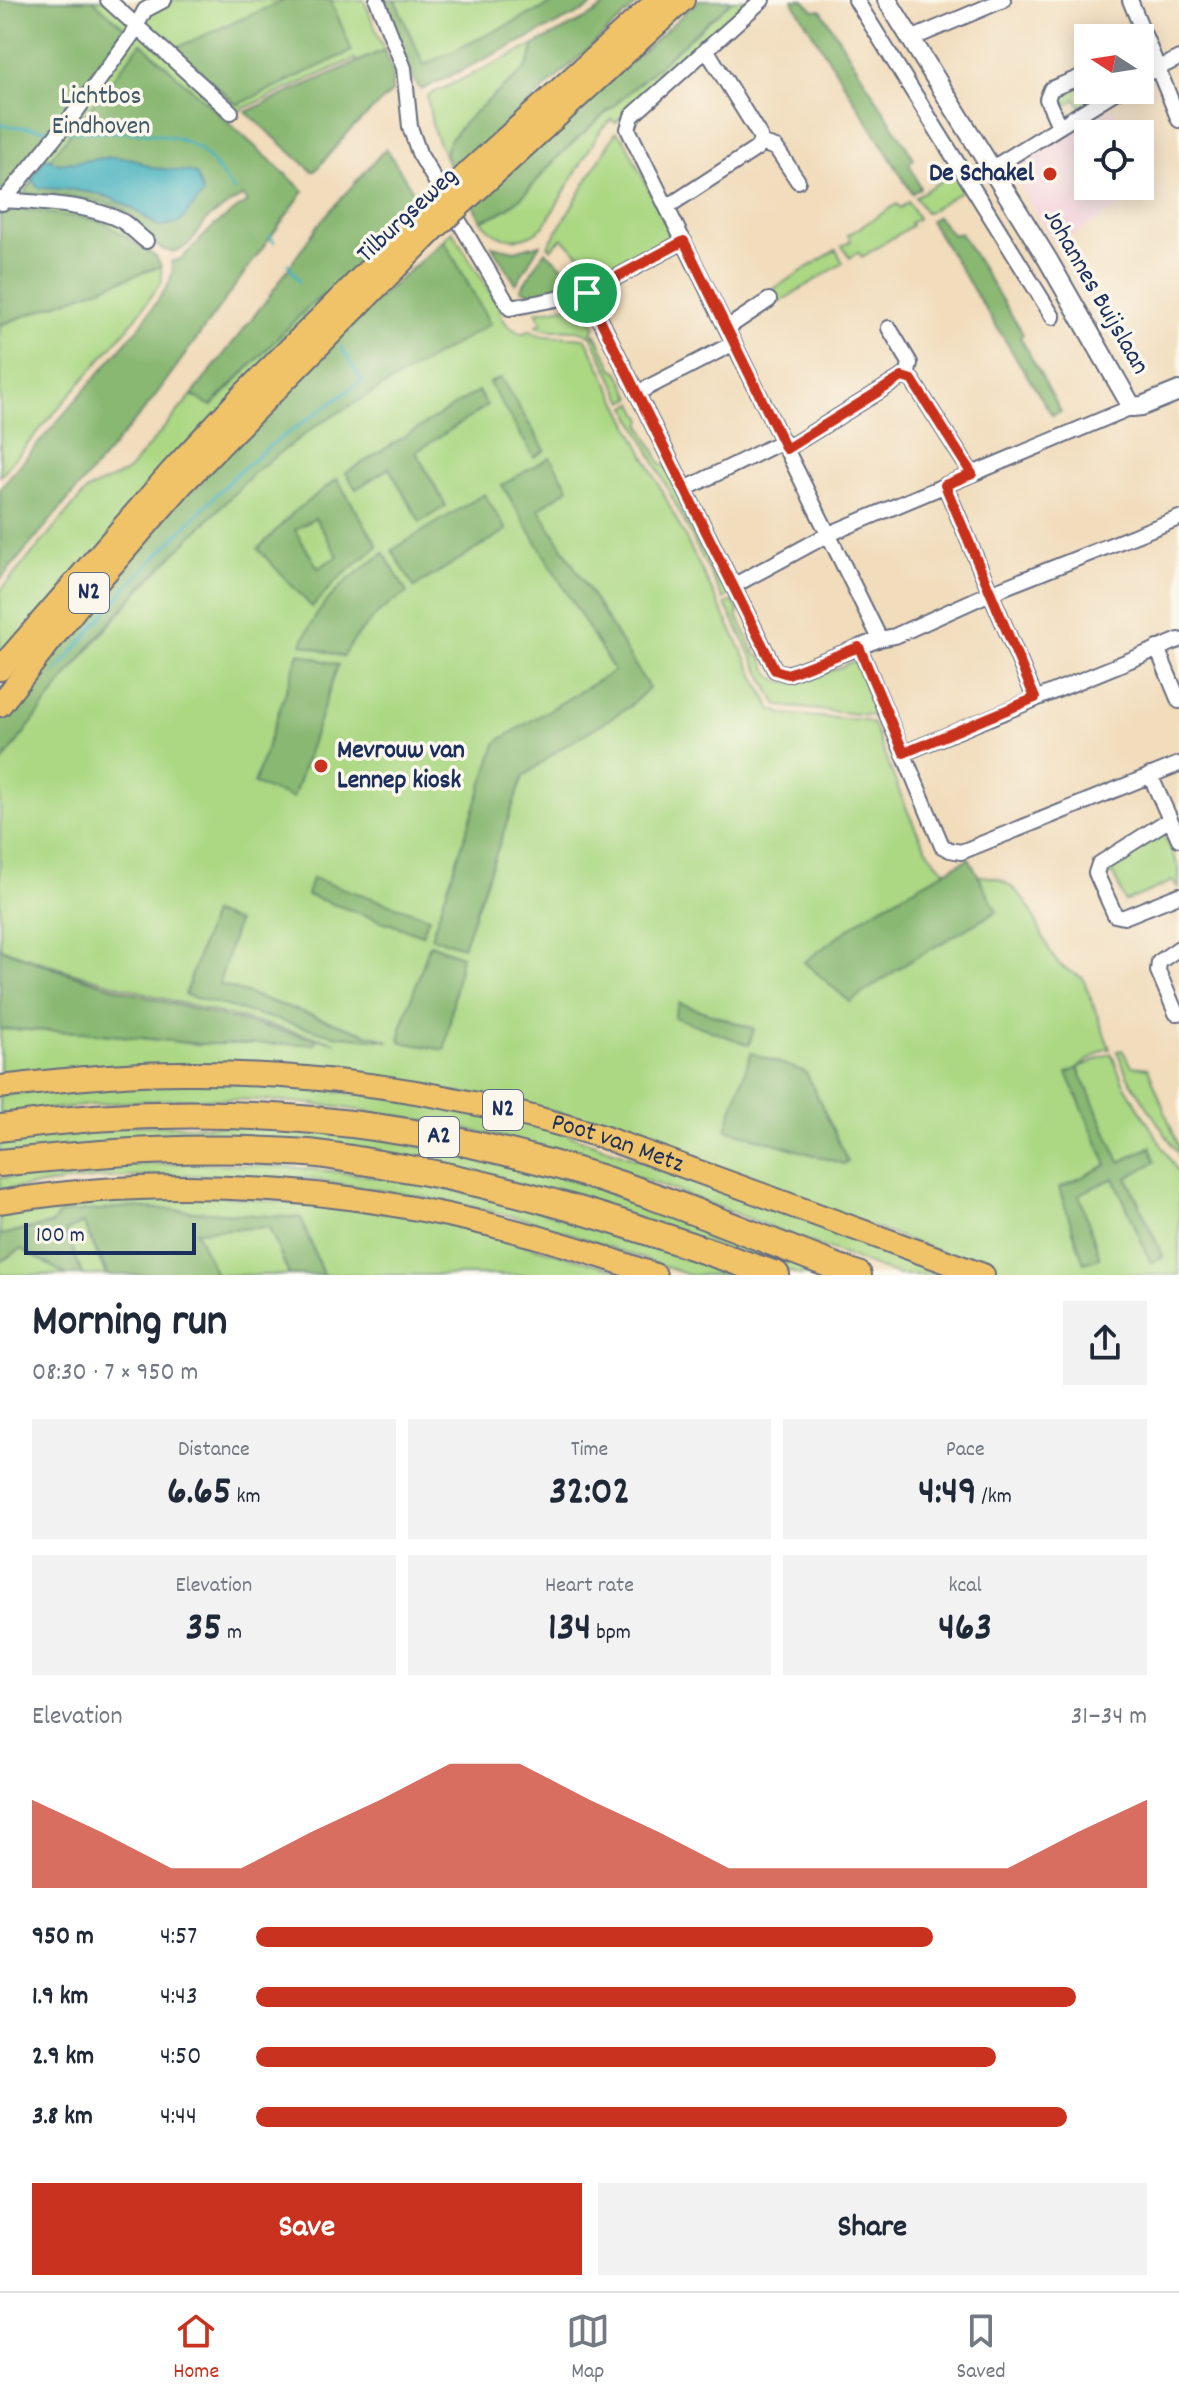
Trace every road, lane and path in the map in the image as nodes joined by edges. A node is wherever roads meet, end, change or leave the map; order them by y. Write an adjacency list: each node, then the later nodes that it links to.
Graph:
1 (108, 0): 12 (street)
2 (164, 0): 11 (street)
3 (377, 0): 34 (street)
4 (658, 0): 27 (highway, Tilburgseweg)
5 (683, 0): 27 (highway, Tilburgseweg)
6 (762, 0): 15 (street)
7 (856, 0): 28 (street, Johannes Buijslaan)
8 (887, 0): 14 (street, Johannes Buijslaan)
9 (1003, 0): 14 (street)
10 (1130, 0): 13 (street)
11 (144, 5): 12 (street)
12 (137, 24): 22 (street); 30 (street)
13 (1137, 24)
14 (911, 39): 26 (street, Johannes Buijslaan)
15 (706, 49): 25 (street); 31 (street)
16 (1179, 58): 18 (street)
17 (1154, 63): 18 (street)
18 (1157, 67): 19 (street); 23 (street)
19 (1154, 69)
20 (1074, 80): 24 (street)
21 (1095, 104): 24 (street)
22 (231, 112)
23 (1179, 120)
24 (1059, 126): 26 (street)
25 (760, 143): 29 (street); 31 (street)
26 (991, 169): 28 (street); 43 (street, Johannes Buijslaan)
27 (475, 178): 46 (highway, Tilburgseweg, bridge)
28 (967, 179): 36 (street, Johannes Buijslaan)
29 (798, 181)
30 (1, 202): 32 (street)
31 (667, 207): 33 (street)
32 (146, 241)
33 (684, 241): 34 (street); 37 (street)
34 (587, 293): 42 (street)
35 (770, 300): 37 (street)
36 (1053, 317)
37 (727, 328): 39 (street)
38 (889, 328): 40 (street)
39 (734, 343): 42 (street); 44 (street)
40 (907, 377): 44 (street); 45 (street)
41 (1179, 391): 43 (street)
42 (637, 393): 48 (street)
43 (1132, 407): 45 (street)
44 (784, 445): 48 (street); 50 (street)
45 (972, 474): 47 (street)
46 (176, 478): 57 (highway, N2); 60 (highway, N2)
47 (945, 485): 50 (street); 52 (street)
48 (685, 489): 51 (street)
49 (1179, 518): 52 (street)
50 (829, 534): 51 (street); 53 (street)
51 (733, 586): 55 (street)
52 (990, 593): 53 (street); 58 (street)
53 (880, 639): 55 (street)
54 (1179, 640): 56 (street)
55 (859, 647): 61 (street)
56 (1157, 648): 58 (street); 59 (street)
57 (0, 669)
58 (1035, 698): 61 (street)
59 (1179, 701)
60 (0, 705)
61 (904, 753): 63 (street)
62 (1179, 764): 63 (street)
63 (1150, 775): 64 (street)
64 (1170, 819): 65 (street); 66 (street)
65 (1179, 839)
66 (1179, 895)
67 (1179, 948): 68 (street)
68 (1179, 1013)
69 (0, 1087): 76 (highway, Poot van Metz / N2)
70 (0, 1128): 75 (highway, Poot van Metz / A2)
71 (0, 1163): 74 (highway, A2)
72 (0, 1202): 73 (highway)
73 (655, 1275)
74 (776, 1275)
75 (858, 1275)
76 (983, 1275)

